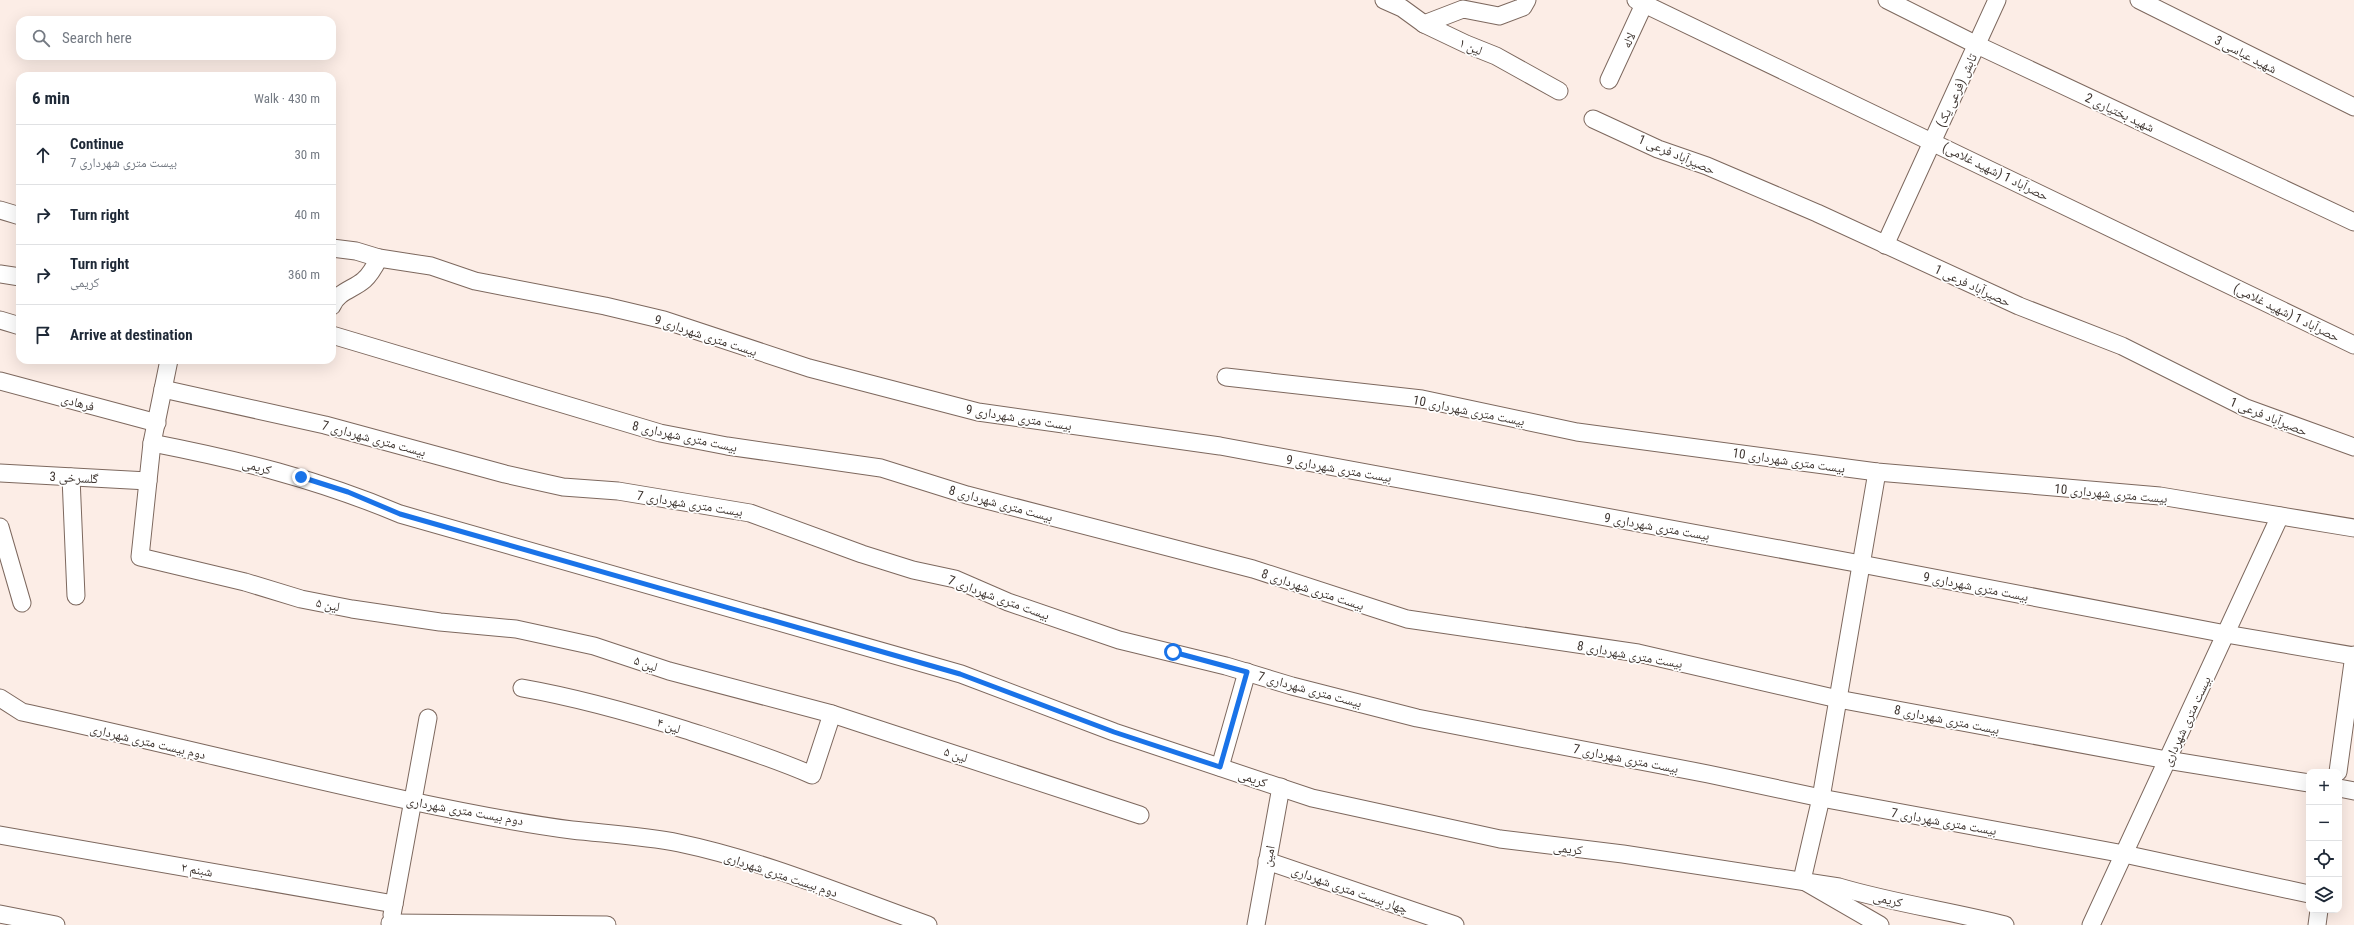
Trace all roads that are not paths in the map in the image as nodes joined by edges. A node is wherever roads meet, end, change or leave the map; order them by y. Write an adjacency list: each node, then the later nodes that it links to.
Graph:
1 (1384, 0): 7 (street, لین ۱)
2 (1527, 0): 7 (street)
3 (1887, 0): 8 (street, شهید بختیاری 2)
4 (1997, 0): 8 (street, تابش (فرعی یک))
5 (2139, 0): 11 (street, شهید عباسی 3)
6 (1642, 1): 9 (street, لاله); 13 (street, حصرآباد 1 (شهید غلامی))
7 (1424, 24): 10 (street, لین ۱)
8 (1977, 45): 13 (street, تابش (فرعی یک)); 16 (street, شهید بختیاری 2)
9 (1609, 80)
10 (1559, 91)
11 (2354, 107)
12 (1593, 119): 17 (street, حصیرآباد فرعی 1)
13 (1933, 141): 17 (street, تابش (فرعی یک)); 26 (street, حصرآباد 1 (شهید غلامی))
14 (0, 210): 15 (street)
15 (16, 215)
16 (2354, 222)
17 (1885, 244): 33 (street, حصیرآباد فرعی 1)
18 (336, 248): 19 (street, بیست متری شهرداری 9)
19 (379, 258): 22 (street); 41 (street, بیست متری شهرداری 9)
20 (0, 274): 21 (street)
21 (16, 276)
22 (336, 298)
23 (0, 320): 24 (street)
24 (16, 325)
25 (336, 336): 49 (street, بیست متری شهرداری 8)
26 (2354, 344)
27 (168, 364): 30 (street)
28 (1226, 377): 34 (street, بیست متری شهرداری 10)
29 (0, 381): 31 (street, فرهادی)
30 (163, 389): 31 (street); 46 (street, بیست متری شهرداری 7)
31 (157, 423): 32 (street)
32 (152, 443): 37 (street); 53 (street, کریمی)
33 (2354, 447)
34 (1877, 472): 38 (street, بیست متری شهرداری 10); 41 (street)
35 (0, 473): 36 (street, گلسرخی 3)
36 (70, 477): 37 (street, گلسرخی 3); 42 (street)
37 (148, 481): 50 (street, لین ۵)
38 (2280, 516): 40 (street, بیست متری شهرداری 10); 44 (street, بیست متری شهرداری)
39 (0, 527): 43 (street)
40 (2354, 528)
41 (1861, 564): 44 (street, بیست متری شهرداری 9); 49 (street)
42 (76, 596)
43 (22, 603)
44 (2226, 634): 45 (street, بیست متری شهرداری 9); 52 (street, بیست متری شهرداری)
45 (2354, 656): 54 (street)
46 (1247, 672): 53 (street); 59 (street, بیست متری شهرداری 7)
47 (522, 688): 50 (street, لین ۴)
48 (0, 698): 60 (street, دوم بیست متری شهرداری)
49 (1838, 698): 52 (street, بیست متری شهرداری 8); 59 (street)
50 (832, 714): 61 (street, لین ۵)
51 (428, 718): 60 (street)
52 (2167, 760): 55 (street, بیست متری شهرداری 8); 63 (street, بیست متری شهرداری)
53 (1220, 767): 56 (street, کریمی)
54 (2338, 769)
55 (2306, 783)
56 (1281, 788): 64 (street, امین); 65 (street, کریمی)
57 (2342, 789): 58 (street)
58 (2354, 791)
59 (1821, 798): 63 (street, بیست متری شهرداری 7); 65 (street)
60 (413, 801): 67 (street); 73 (street, دوم بیست متری شهرداری)
61 (1140, 815)
62 (0, 835): 67 (street, شبنم ۲)
63 (2124, 854): 66 (street, بیست متری شهرداری 7); 78 (street, بیست متری شهرداری)
64 (1267, 861): 74 (street, امین); 75 (street, چهار بیست متری شهرداری)
65 (1802, 880): 76 (street); 77 (street, کریمی)
66 (2306, 893)
67 (394, 904): 70 (street)
68 (2319, 913): 79 (street)
69 (0, 914): 71 (street)
70 (390, 924): 72 (street)
71 (56, 925)
72 (607, 925)
73 (928, 925)
74 (1256, 925)
75 (1455, 925)
76 (1880, 925)
77 (2005, 925)
78 (2091, 925)
79 (2317, 925)

